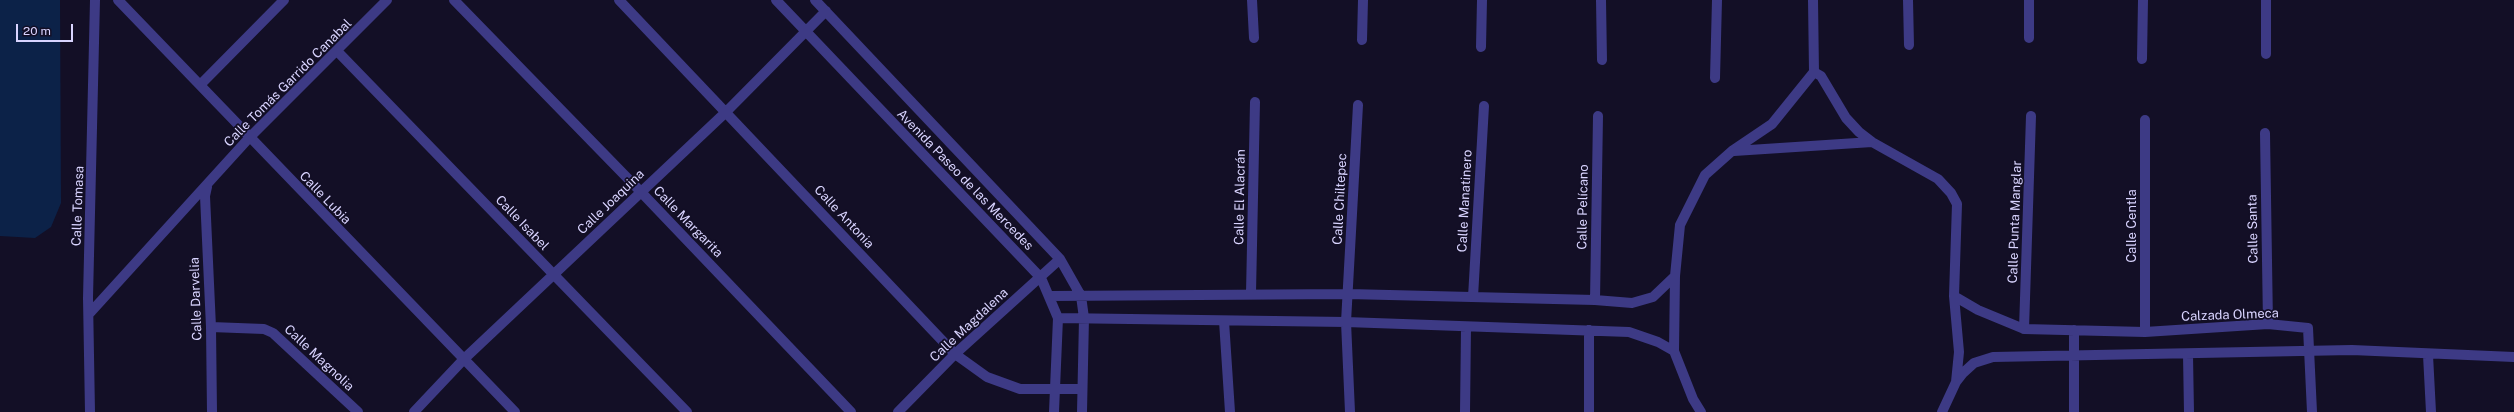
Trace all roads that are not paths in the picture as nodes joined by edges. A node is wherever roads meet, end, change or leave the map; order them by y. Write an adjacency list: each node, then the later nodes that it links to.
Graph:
1 (95, 0): 57 (street, Calle Tomasa)
2 (118, 0): 32 (street, Calle Lubia)
3 (284, 0): 32 (street)
4 (387, 0): 26 (street, Calle Tomás Garrido Canabal)
5 (454, 0): 45 (street, Calle Margarita)
6 (619, 0): 36 (street, Calle Antonia)
7 (776, 0): 20 (street, Avenida Paseo de las Mercedes)
8 (815, 0): 19 (street, Avenida Paseo de las Mercedes)
9 (1252, 0): 21 (street)
10 (1363, 0): 23 (street)
11 (1482, 0): 25 (street)
12 (1601, 0): 29 (street)
13 (1717, 0): 31 (street)
14 (1814, 0): 30 (street)
15 (1908, 0): 24 (street)
16 (2030, 0): 22 (street)
17 (2143, 0): 28 (street)
18 (2266, 0): 27 (street)
19 (826, 11): 20 (street, Calle Joaquina); 46 (street, Avenida Paseo de las Mercedes)
20 (806, 31): 36 (street, Calle Joaquina); 49 (street, Avenida Paseo de las Mercedes)
21 (1254, 38)
22 (2029, 38)
23 (1362, 40)
24 (1908, 45)
25 (1481, 47)
26 (338, 52): 41 (street, Calle Tomás Garrido Canabal); 47 (street, Calle Isabel)
27 (2266, 54)
28 (2142, 59)
29 (1602, 60)
30 (1814, 72): 42 (street); 43 (street)
31 (1715, 78)
32 (201, 84): 41 (street, Calle Lubia)
33 (1255, 102): 50 (street, Calle El Alacrán)
34 (1358, 105): 51 (street, Calle Chiltepec)
35 (1484, 106): 55 (street, Calle Manatinero)
36 (726, 112): 45 (street, Calle Joaquina); 71 (street, Calle Antonia)
37 (1598, 116): 56 (street, Calle Pelícano)
38 (2031, 116): 65 (street, Calle Punta Manglar)
39 (2145, 120): 68 (street, Calle Centla)
40 (2264, 133): 62 (street, Calle Santa)
41 (249, 138): 44 (street, Calle Tomás Garrido Canabal); 76 (street, Calle Lubia)
42 (1872, 142): 43 (street); 54 (street)
43 (1732, 151): 48 (street)
44 (208, 185): 57 (street, Calle Tomás Garrido Canabal); 63 (street, Calle Darvelia)
45 (640, 191): 47 (street, Calle Joaquina); 86 (street, Calle Margarita)
46 (1060, 259): 49 (street, Calle Magdalena); 53 (street, Avenida Paseo de las Mercedes)
47 (554, 275): 76 (street, Calle Joaquina); 85 (street, Calle Isabel)
48 (1674, 276): 56 (street); 69 (street)
49 (1041, 278): 52 (street, Avenida Paseo de las Mercedes); 71 (street, Calle Magdalena)
50 (1251, 293): 51 (street); 53 (street)
51 (1348, 294): 55 (street); 61 (street, Calle Chiltepec)
52 (1050, 296): 53 (street); 58 (street, Avenida Paseo de las Mercedes)
53 (1081, 296): 59 (street, Avenida Paseo de las Mercedes)
54 (1954, 296): 65 (street, Calzada Olmeca); 77 (street)
55 (1473, 297): 56 (street)
56 (1595, 300)
57 (89, 314): 80 (street, Calle Tomasa)
58 (1058, 318): 59 (street); 78 (street, Avenida Paseo de las Mercedes)
59 (1084, 318): 60 (street); 79 (street, Avenida Paseo de las Mercedes)
60 (1224, 321): 61 (street); 90 (street)
61 (1346, 322): 64 (street); 91 (street, Calle Chiltepec)
62 (2268, 324): 68 (street, Calzada Olmeca); 70 (street, Calzada Olmeca)
63 (211, 327): 81 (street, Calle Darvelia); 82 (street, Calle Magnolia)
64 (1466, 328): 66 (street); 92 (street)
65 (2024, 329): 67 (street, Calzada Olmeca)
66 (1589, 330): 69 (street); 93 (street)
67 (2074, 330): 68 (street, Calzada Olmeca); 72 (street)
68 (2145, 332)
69 (1674, 352): 94 (street)
70 (2309, 353): 73 (street); 74 (street); 98 (street)
71 (955, 354): 78 (street, Calle Antonia); 87 (street, Calle Magdalena)
72 (2073, 354): 73 (street); 77 (street); 96 (street)
73 (2188, 354): 97 (street)
74 (2428, 355): 75 (street); 99 (street)
75 (2514, 357)
76 (464, 359): 83 (street, Calle Joaquina); 84 (street, Calle Lubia)
77 (1956, 382): 95 (street)
78 (1054, 389): 79 (street, Calle Antonia); 88 (street, Avenida Paseo de las Mercedes)
79 (1082, 389): 89 (street, Avenida Paseo de las Mercedes)
80 (90, 412)
81 (212, 412)
82 (358, 412)
83 (414, 412)
84 (515, 412)
85 (688, 412)
86 (851, 412)
87 (898, 412)
88 (1054, 412)
89 (1082, 412)
90 (1230, 412)
91 (1350, 412)
92 (1465, 412)
93 (1589, 412)
94 (1702, 412)
95 (1942, 412)
96 (2074, 412)
97 (2189, 412)
98 (2312, 412)
99 (2431, 412)

